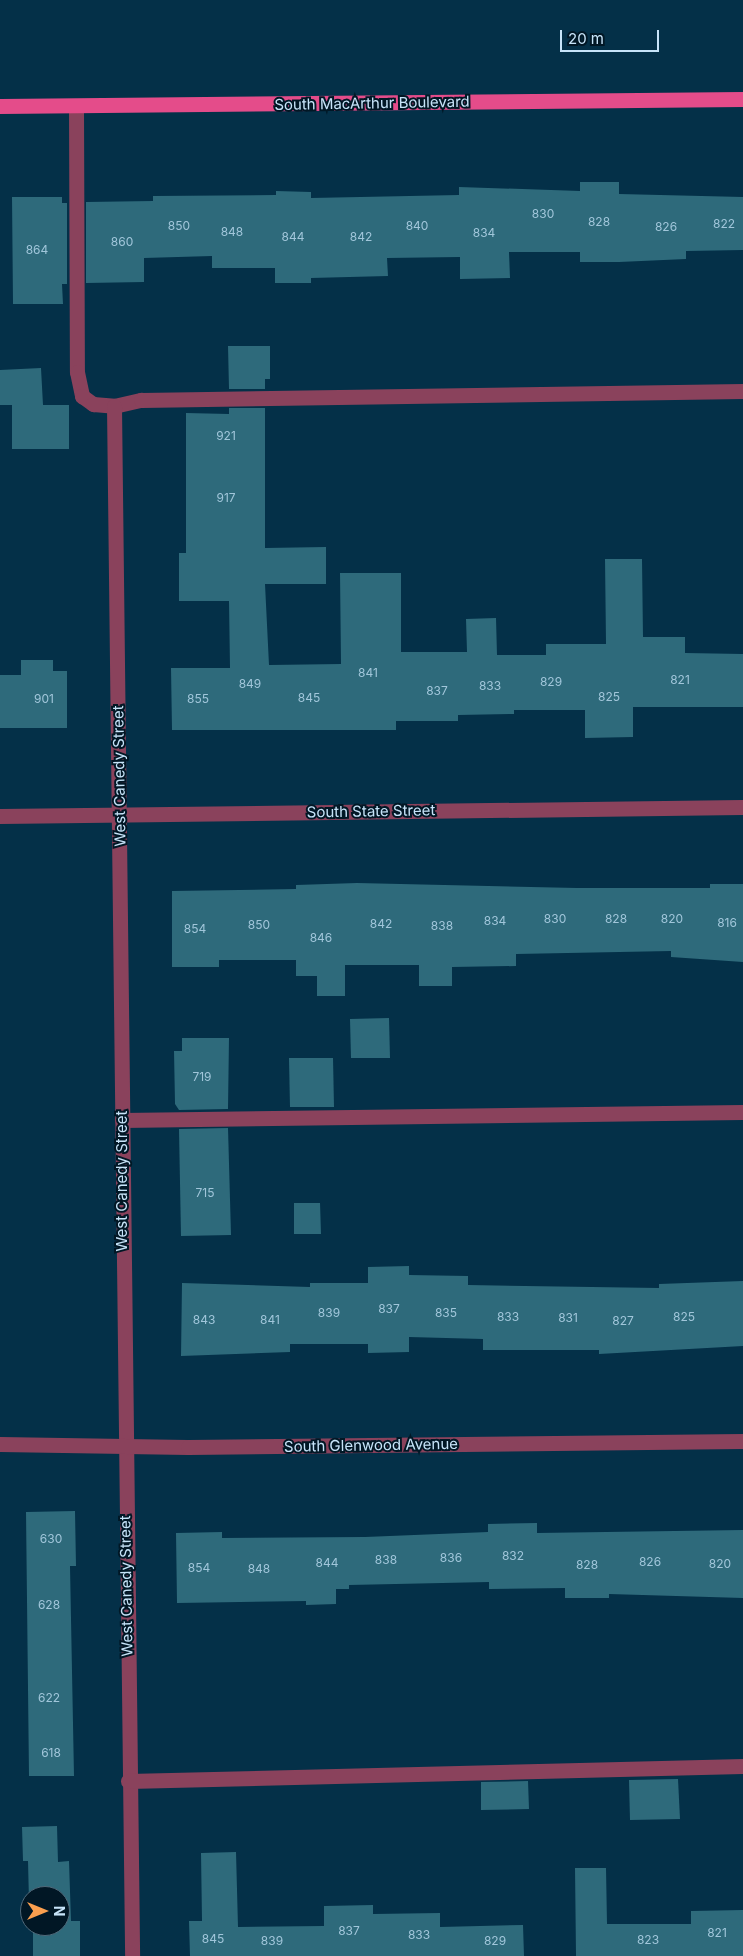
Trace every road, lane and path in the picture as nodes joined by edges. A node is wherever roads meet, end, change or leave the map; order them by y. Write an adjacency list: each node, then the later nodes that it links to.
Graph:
1 (743, 100): 3 (main road, South MacArthur Boulevard)
2 (0, 106): 3 (main road, South MacArthur Boulevard)
3 (76, 106): 5 (street)
4 (743, 391): 5 (street)
5 (114, 406): 7 (street, West Canedy Street)
6 (743, 807): 7 (street, South State Street)
7 (119, 814): 8 (street, South State Street); 10 (street, West Canedy Street)
8 (0, 816)
9 (743, 1112): 10 (street)
10 (122, 1120): 13 (street, West Canedy Street)
11 (743, 1441): 13 (street, South Glenwood Avenue)
12 (0, 1444): 13 (street, South Glenwood Avenue)
13 (124, 1445): 15 (street, West Canedy Street)
14 (743, 1766): 15 (street)
15 (128, 1781): 16 (street, West Canedy Street)
16 (132, 1956)

